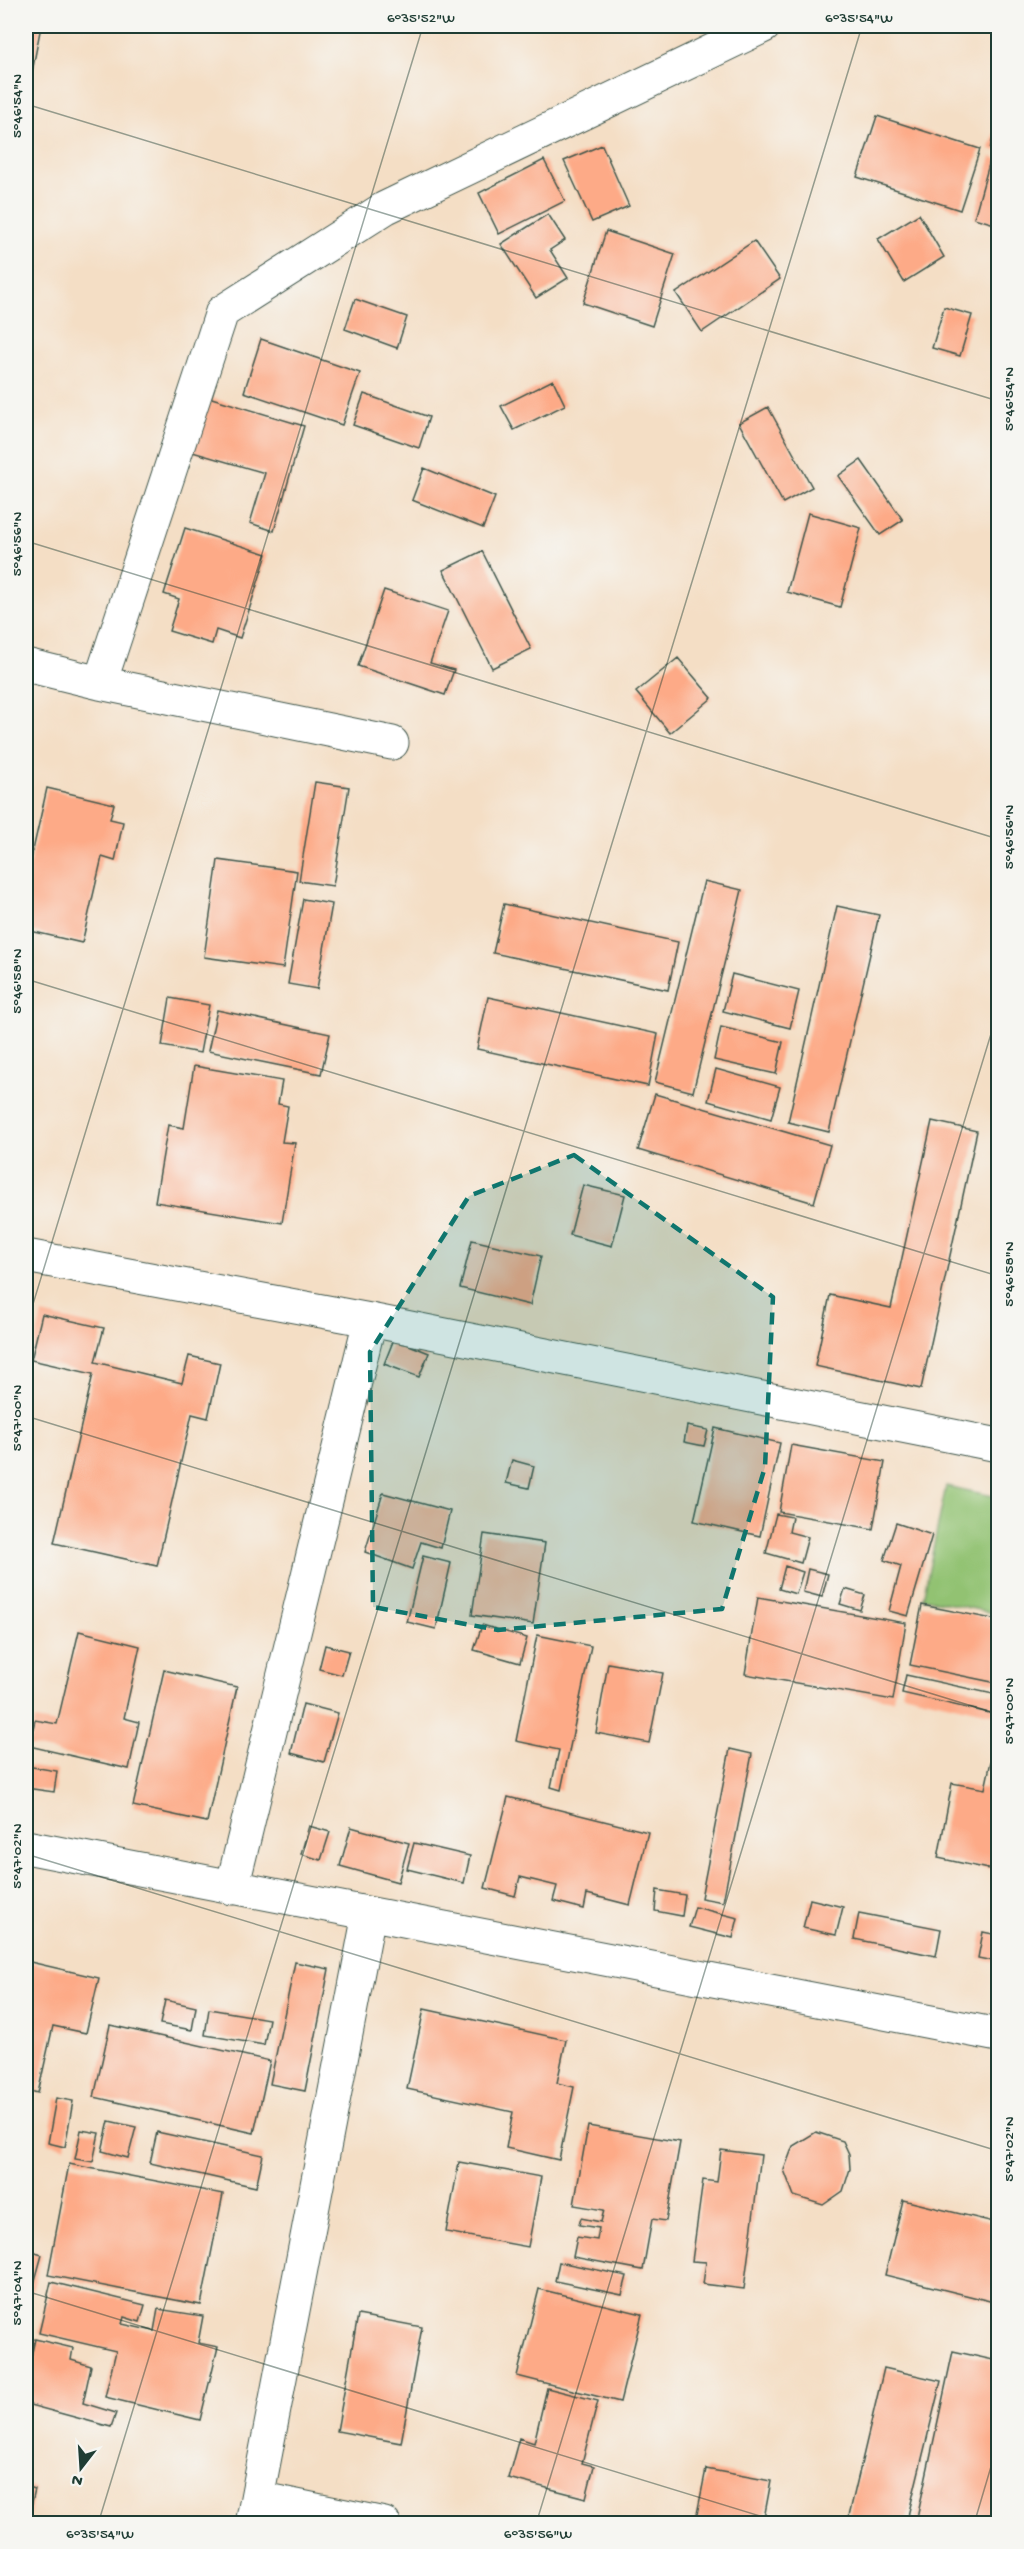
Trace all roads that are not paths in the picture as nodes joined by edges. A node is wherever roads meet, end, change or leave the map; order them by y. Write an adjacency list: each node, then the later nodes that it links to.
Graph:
1 (764, 26): 3 (street)
2 (26, 665): 3 (street)
3 (100, 683): 4 (street)
4 (392, 743)
5 (26, 1256): 6 (street)
6 (370, 1320): 7 (street); 9 (street)
7 (999, 1445)
8 (26, 1847): 9 (street)
9 (232, 1888): 10 (street)
10 (369, 1914): 11 (street); 12 (street)
11 (999, 2035)
12 (254, 2511): 13 (street)
13 (384, 2523)

